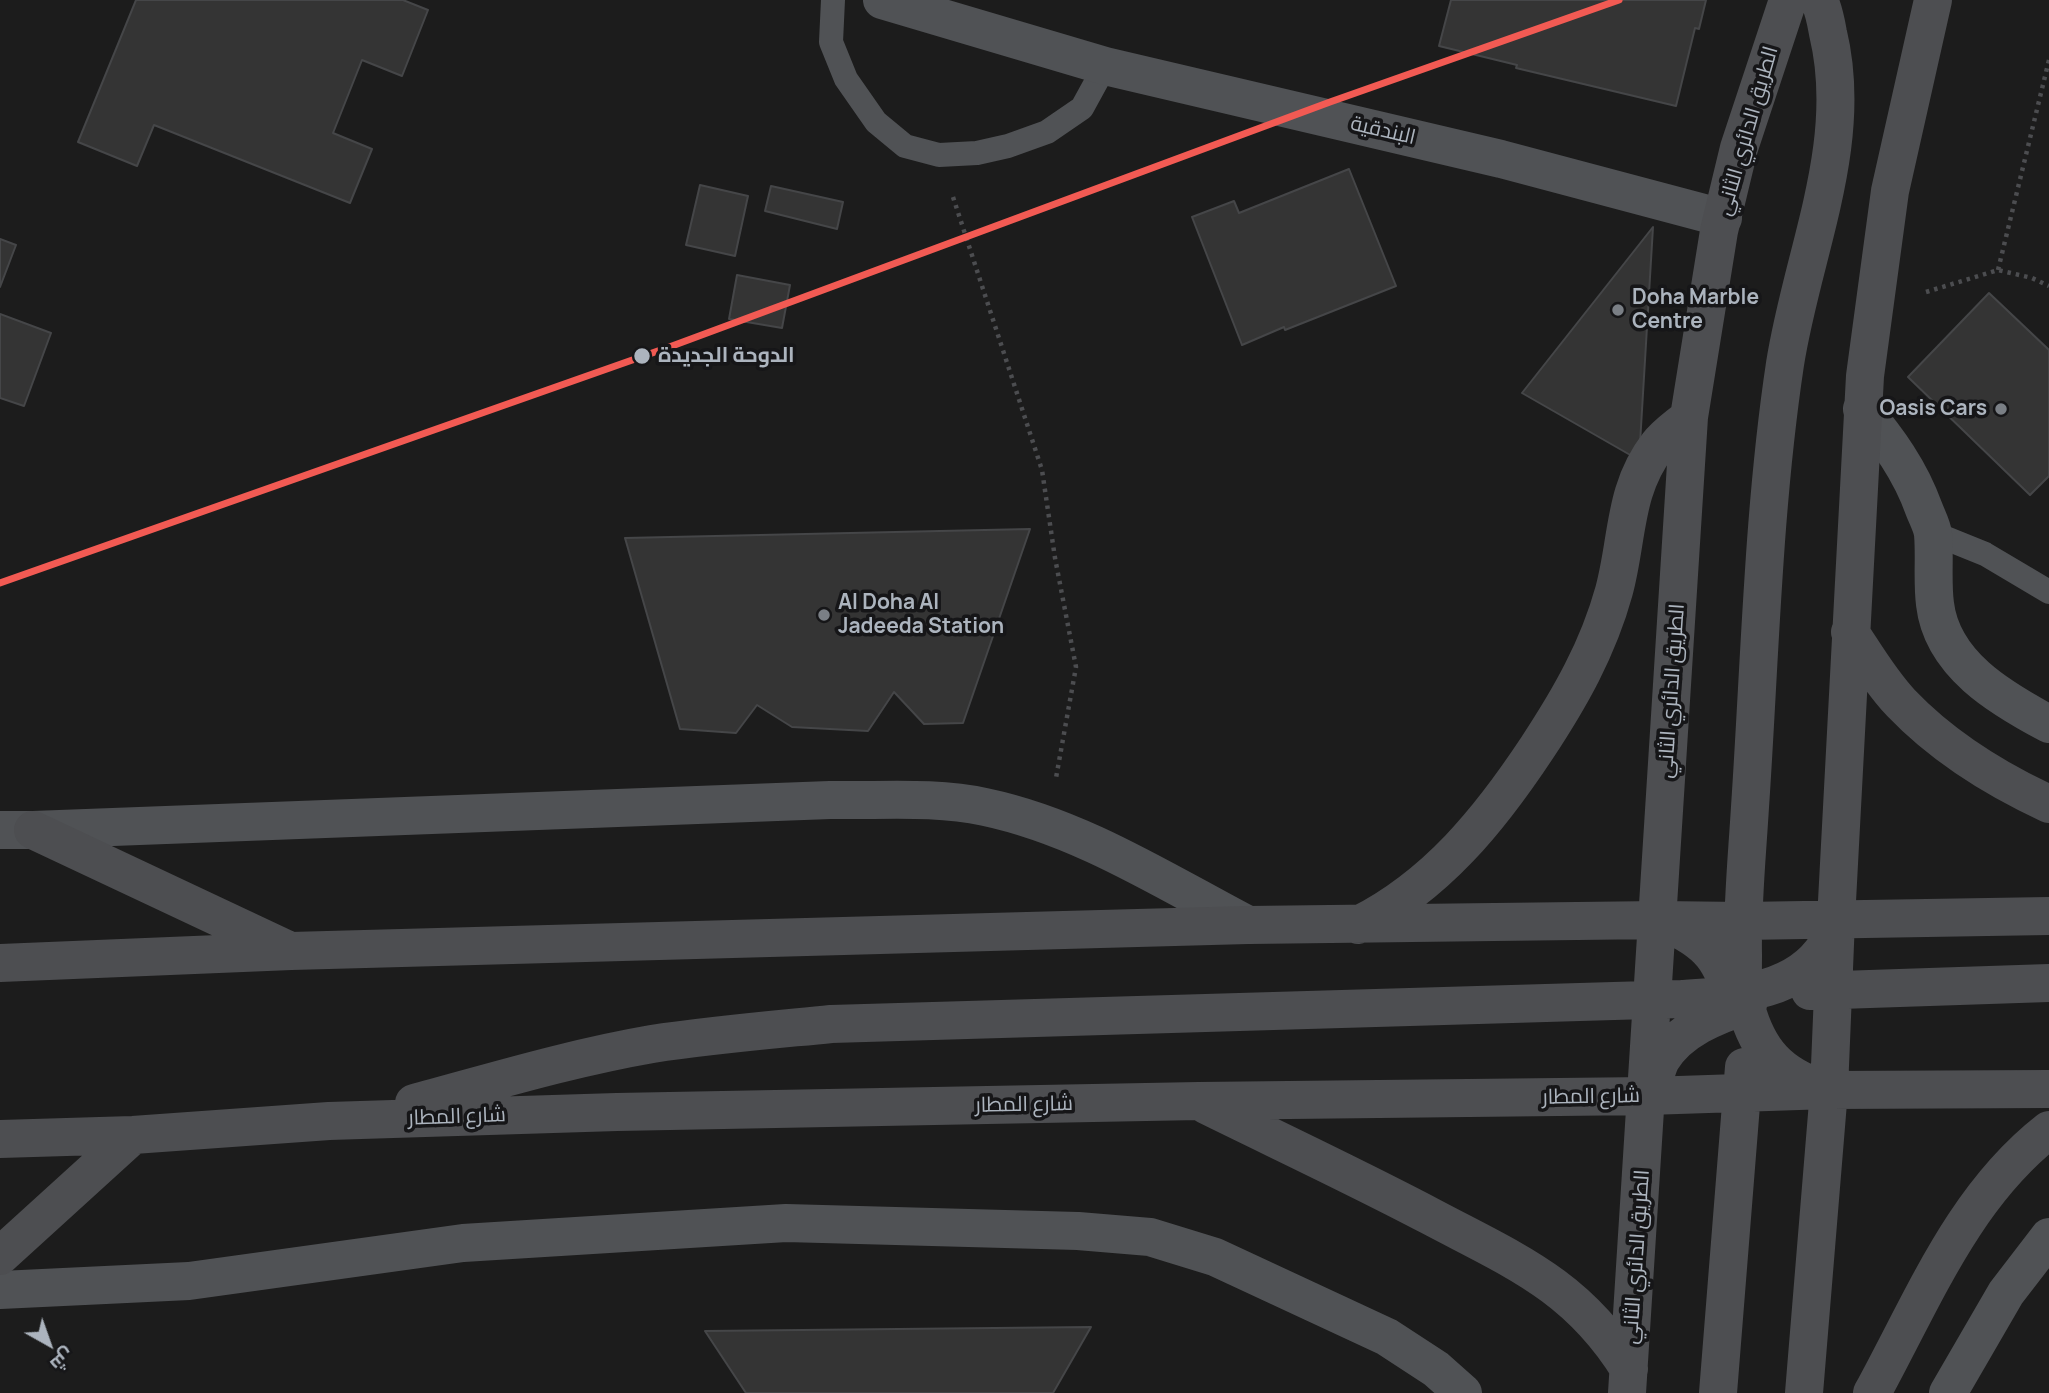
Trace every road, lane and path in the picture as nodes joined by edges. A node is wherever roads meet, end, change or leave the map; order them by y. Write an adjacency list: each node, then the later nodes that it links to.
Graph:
1 (833, 0): 8 (lane)
2 (882, 0): 7 (street, البندقية)
3 (1788, 0): 9 (main road, الطريق الدائري الثاني)
4 (1819, 0): 25 (main road)
5 (1933, 0): 12 (main road)
6 (2049, 60): 10 (path)
7 (1105, 66): 8 (lane); 9 (street, البندقية)
8 (939, 155): 20 (path)
9 (1723, 218): 14 (main road, الطريق الدائري الثاني)
10 (1998, 270): 11 (path); 12 (path)
11 (2049, 286)
12 (1874, 308): 13 (main road)
13 (1862, 409): 15 (street); 17 (main road)
14 (1689, 417): 23 (main road, الطريق الدائري الثاني); 27 (main road)
15 (1933, 533): 16 (lane); 18 (street)
16 (2049, 592)
17 (1850, 632): 19 (main road); 24 (main road)
18 (2049, 724)
19 (2049, 804)
20 (1048, 824): 21 (street); 26 (street)
21 (16, 830): 28 (main road)
22 (2049, 916): 24 (main road)
23 (1659, 920): 25 (main road); 27 (main road); 32 (main road, الطريق الدائري الثاني); 33 (main road)
24 (1836, 920): 25 (main road); 31 (main road); 33 (main road)
25 (1742, 921): 33 (main road)
26 (1248, 925): 27 (main road); 28 (main road)
27 (1357, 926)
28 (291, 951): 29 (main road)
29 (0, 963)
30 (2049, 984): 31 (main road)
31 (1834, 988): 33 (main road); 35 (main road)
32 (1654, 999): 33 (main road); 37 (main road, الطريق الدائري الثاني); 39 (main road)
33 (1739, 1000): 35 (main road); 36 (main road); 37 (main road)
34 (2049, 1089): 35 (main road, شارع المطار)
35 (1829, 1090): 36 (main road, شارع المطار); 49 (main road)
36 (1744, 1093): 37 (main road, شارع المطار); 48 (main road)
37 (1648, 1096): 38 (main road, شارع المطار); 46 (main road, الطريق الدائري الثاني)
38 (1199, 1101): 39 (main road, شارع المطار); 46 (main road)
39 (350, 1120): 41 (main road, شارع المطار)
40 (2049, 1130): 50 (main road)
41 (132, 1135): 42 (main road, شارع المطار); 44 (main road)
42 (0, 1139)
43 (2049, 1237): 51 (street)
44 (0, 1256)
45 (0, 1290): 47 (street)
46 (1628, 1381)
47 (1463, 1393)
48 (1717, 1393)
49 (1804, 1393)
50 (1872, 1393)
51 (1948, 1393)

